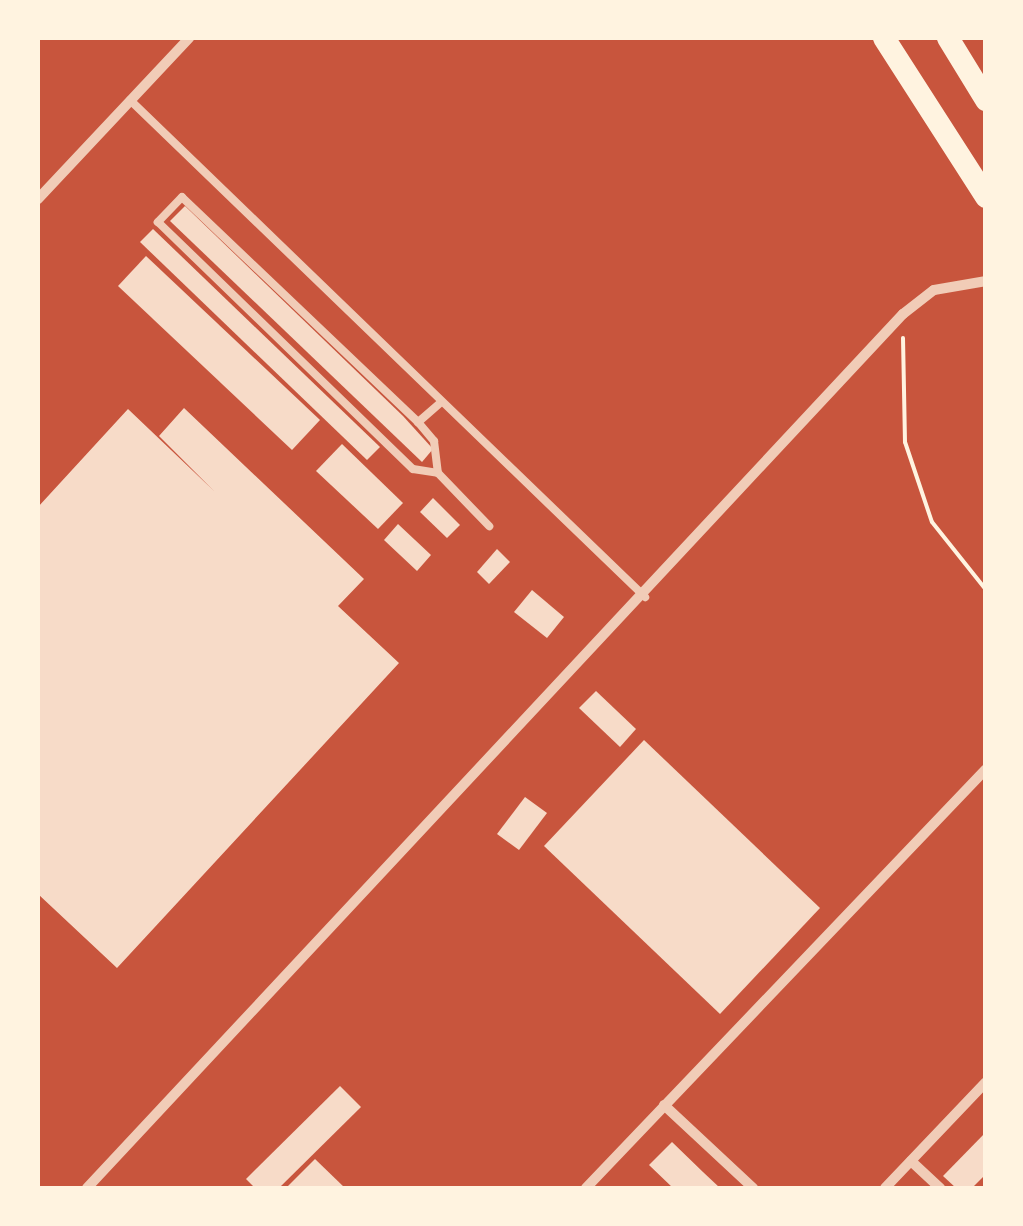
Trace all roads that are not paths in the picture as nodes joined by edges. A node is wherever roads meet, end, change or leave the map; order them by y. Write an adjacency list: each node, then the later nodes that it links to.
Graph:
1 (190, 38): 4 (street)
2 (884, 38): 6 (highway)
3 (948, 38): 5 (highway)
4 (130, 100): 7 (street); 9 (lane)
5 (986, 100)
6 (986, 196)
7 (38, 199)
8 (986, 282): 13 (street)
9 (440, 404): 10 (lane); 13 (lane)
10 (418, 422): 11 (lane); 11 (lane)
11 (438, 473): 12 (lane)
12 (489, 526)
13 (645, 597): 18 (street)
14 (986, 768): 16 (street)
15 (986, 1082): 17 (street)
16 (664, 1105): 19 (street); 20 (street)
17 (911, 1161): 21 (street); 22 (street)
18 (86, 1188)
19 (586, 1188)
20 (753, 1188)
21 (885, 1188)
22 (940, 1188)

